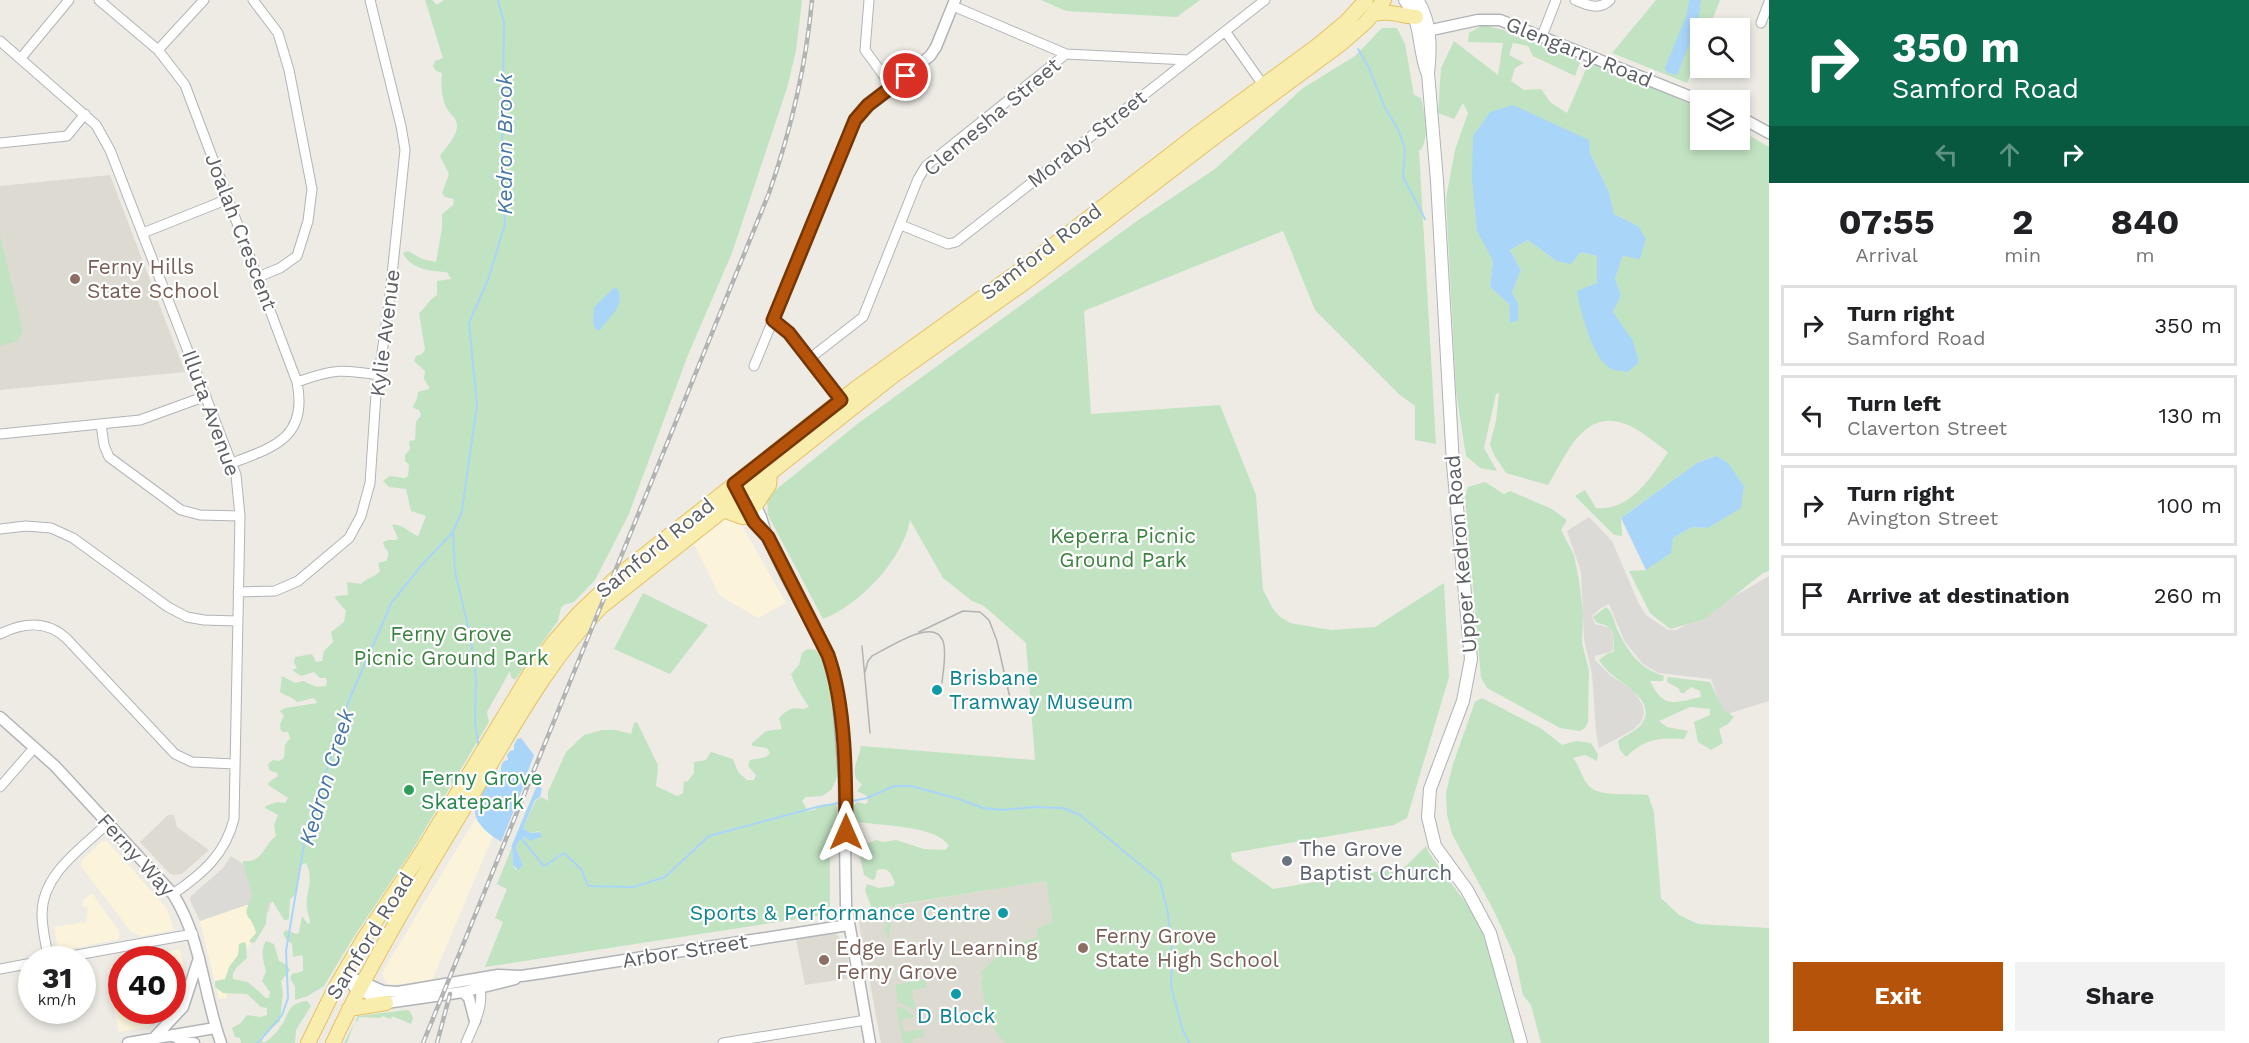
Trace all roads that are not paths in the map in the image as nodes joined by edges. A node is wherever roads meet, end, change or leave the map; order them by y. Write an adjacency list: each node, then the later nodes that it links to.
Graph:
1 (69, 0): 26 (street)
2 (99, 0): 24 (street, Joalah Crescent)
3 (204, 0): 24 (street)
4 (254, 0): 38 (street)
5 (370, 0): 42 (street, Kylie Avenue)
6 (868, 0): 28 (street)
7 (1265, 0): 20 (street, Moraby Street)
8 (1366, 0): 29 (main road, Samford Road)
9 (1384, 0): 17 (main road, Samford Road)
10 (1405, 0): 18 (main road, Upper Kedron Road)
11 (1417, 0): 21 (main road, Upper Kedron Road)
12 (1556, 0): 22 (street)
13 (1575, 0): 14 (street)
14 (1610, 0)
15 (1769, 2): 19 (street)
16 (954, 3): 25 (street); 28 (street)
17 (1374, 14): 18 (main road); 29 (main road, Samford Road)
18 (1416, 17): 21 (main road, Upper Kedron Road)
19 (1761, 23)
20 (1225, 31): 27 (street, Moraby Street); 29 (street)
21 (1423, 31): 22 (street, Glengarry Road); 92 (main road, Upper Kedron Road)
22 (1542, 36): 30 (street, Glengarry Road)
23 (0, 40): 26 (street, Illuta Avenue)
24 (158, 50): 35 (street, Joalah Crescent)
25 (1066, 54): 27 (street); 36 (street, Clemesha Street)
26 (21, 58): 31 (street, Illuta Avenue)
27 (1188, 60): 36 (street, Moraby Street)
28 (892, 87): 39 (street)
29 (1267, 90): 45 (main road, Samford Road)
30 (1690, 97)
31 (85, 114): 34 (street); 37 (street, Illuta Avenue)
32 (1750, 123): 33 (street)
33 (1769, 133)
34 (0, 143)
35 (228, 199): 37 (street); 38 (street, Joalah Crescent)
36 (900, 225): 40 (street, Clemesha Street)
37 (143, 232): 44 (street, Illuta Avenue)
38 (258, 277): 43 (street, Joalah Crescent)
39 (773, 320): 40 (street); 41 (street)
40 (809, 359): 45 (street)
41 (754, 366)
42 (379, 375): 43 (street); 55 (street, Kylie Avenue)
43 (297, 382): 48 (street, Joalah Crescent)
44 (206, 396): 46 (street); 48 (street, Illuta Avenue)
45 (845, 405): 49 (main road, Samford Road); 50 (main road, Samford Road)
46 (100, 424): 47 (street); 53 (street)
47 (0, 434)
48 (232, 463): 53 (street, Illuta Avenue)
49 (770, 473): 50 (main road, Samford Road); 52 (main road)
50 (741, 487): 51 (main road, Samford Road); 52 (street); 71 (main road, Samford Road)
51 (723, 510): 52 (main road); 73 (main road, Samford Road)
52 (753, 511): 64 (street)
53 (240, 516): 55 (street, Illuta Avenue)
54 (0, 529): 56 (street)
55 (238, 592): 56 (street, Illuta Avenue)
56 (237, 621): 60 (street, Illuta Avenue)
57 (0, 634): 60 (street)
58 (0, 717): 59 (street, Ferny Way)
59 (34, 748): 61 (street); 62 (street, Ferny Way)
60 (235, 764): 63 (street, Illuta Avenue)
61 (0, 787)
62 (108, 823): 63 (street, Ferny Way); 66 (street)
63 (173, 894): 65 (street, Ferny Way)
64 (848, 925): 72 (street, Arbor Street); 77 (street)
65 (193, 934): 67 (street); 68 (street, Ferny Way)
66 (47, 946)
67 (96, 952)
68 (199, 958): 79 (street, Ferny Way); 81 (street)
69 (18, 966): 70 (street)
70 (0, 969)
71 (342, 976): 73 (street, Arbor Street); 87 (main road, Samford Road)
72 (479, 984): 73 (street, Arbor Street); 74 (street, Arbor Street); 78 (street)
73 (361, 986): 75 (street, Arbor Street); 76 (main road, Samford Road)
74 (463, 992): 75 (street, Arbor Street); 78 (street)
75 (386, 1003): 76 (main road)
76 (349, 1009): 88 (main road, Samford Road)
77 (866, 1020): 82 (street); 91 (street)
78 (475, 1021): 89 (street)
79 (215, 1028): 80 (street); 85 (street, Ferny Way); 86 (street, Ferny Way)
80 (172, 1035): 81 (street); 84 (street)
81 (154, 1038): 83 (street)
82 (777, 1038): 90 (street)
83 (128, 1043)
84 (194, 1043)
85 (214, 1043)
86 (221, 1043)
87 (308, 1043)
88 (333, 1043)
89 (466, 1043)
90 (723, 1043)
91 (870, 1043)
92 (1521, 1043)

